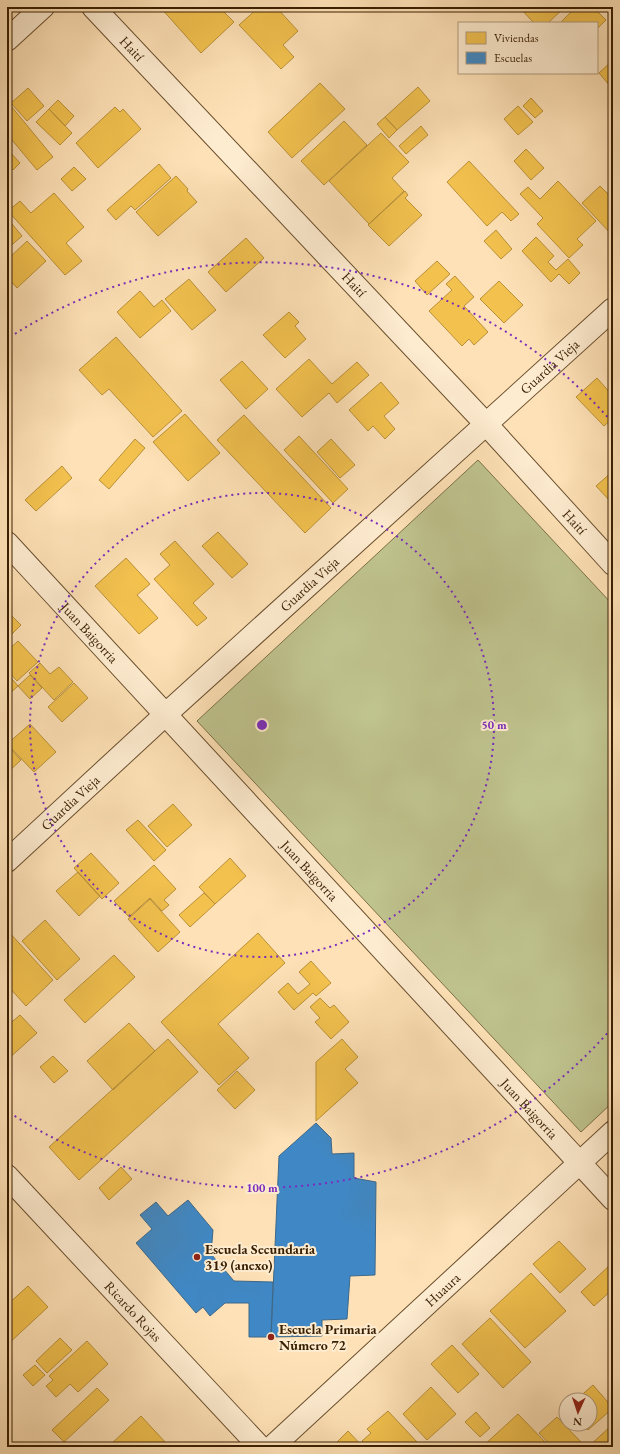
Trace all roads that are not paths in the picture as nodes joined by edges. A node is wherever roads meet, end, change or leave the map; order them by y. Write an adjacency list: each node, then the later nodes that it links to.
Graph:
1 (43, 7): 3 (street)
2 (93, 7): 5 (street, Haití)
3 (7, 40)
4 (613, 309): 5 (street, Guardia Vieja)
5 (486, 424): 7 (street, Haití); 8 (street, Guardia Vieja)
6 (7, 543): 8 (street, Juan Baigorria)
7 (613, 564)
8 (166, 714): 9 (street, Guardia Vieja); 11 (street, Juan Baigorria)
9 (7, 861)
10 (613, 1132): 11 (street, Huaura)
11 (580, 1163): 13 (street, Juan Baigorria); 15 (street, Huaura)
12 (7, 1176): 14 (street, Ricardo Rojas)
13 (613, 1199)
14 (260, 1447)
15 (272, 1447)

